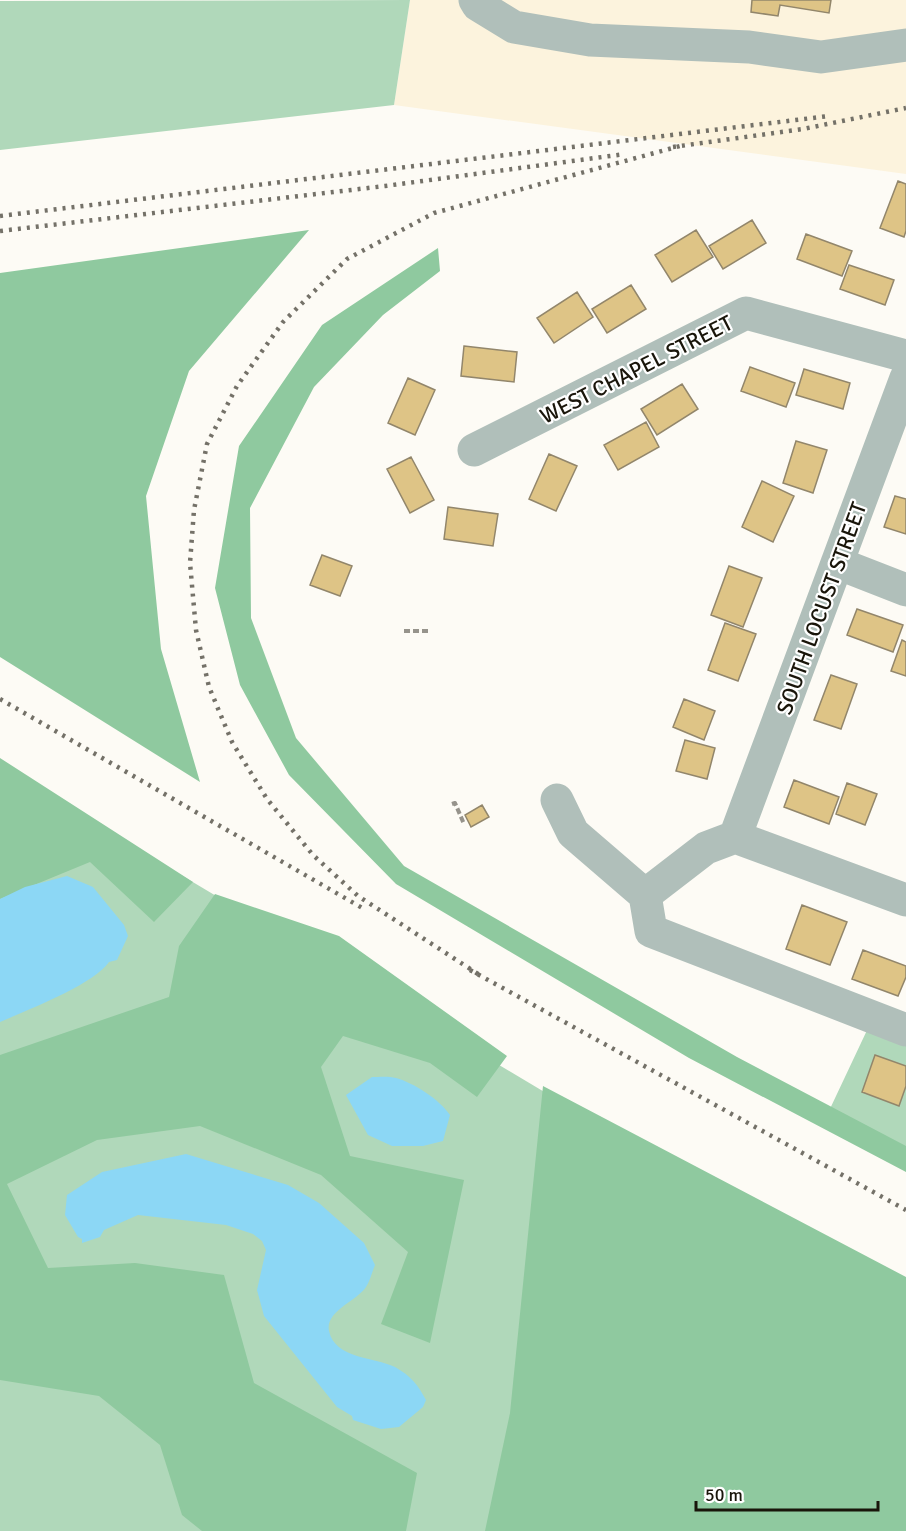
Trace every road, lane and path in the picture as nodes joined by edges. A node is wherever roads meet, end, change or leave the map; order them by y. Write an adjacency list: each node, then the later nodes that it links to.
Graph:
1 (475, 0): 2 (street)
2 (906, 45)
3 (906, 356): 5 (street, WEST CHAPEL STREET)
4 (906, 378): 6 (street, SOUTH LOCUST STREET)
5 (474, 450)
6 (837, 562): 7 (street); 13 (street, SOUTH LOCUST STREET)
7 (906, 590)
8 (404, 631): 9 (path)
9 (428, 631)
10 (557, 800): 14 (street)
11 (453, 804): 12 (path)
12 (464, 824)
13 (735, 837): 14 (street); 15 (street)
14 (645, 895): 16 (street)
15 (906, 900)
16 (906, 1030)

